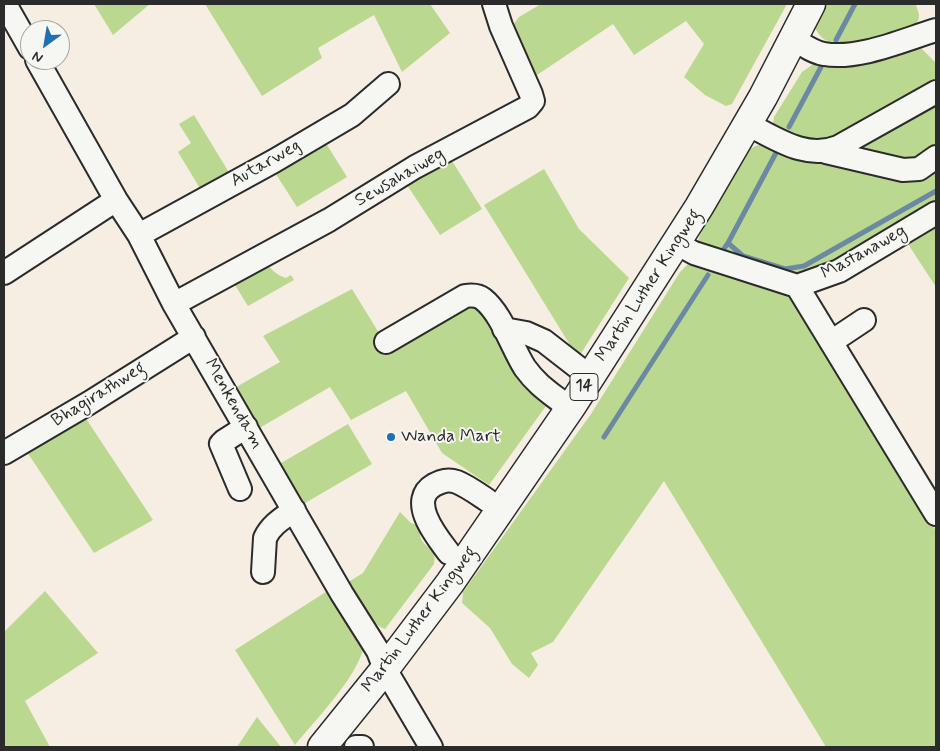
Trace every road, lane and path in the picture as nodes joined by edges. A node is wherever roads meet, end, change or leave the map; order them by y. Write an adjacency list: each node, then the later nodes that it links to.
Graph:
1 (5, 4): 4 (street)
2 (494, 4): 19 (street, Sewsahaiweg)
3 (811, 4): 6 (main road, Martin Luther Kingweg / 14)
4 (20, 30)
5 (936, 30): 6 (street)
6 (793, 39): 10 (main road, Martin Luther Kingweg / 14)
7 (43, 70): 13 (street, Menkendam)
8 (388, 84): 15 (street, Autarweg)
9 (936, 92): 11 (street)
10 (747, 124): 11 (street); 16 (main road, Martin Luther Kingweg / 14)
11 (826, 152): 12 (street)
12 (936, 157)
13 (116, 200): 15 (street, Menkendam); 17 (street)
14 (936, 213): 18 (street, Mastanaweg)
15 (139, 236): 19 (street, Menkendam)
16 (676, 243): 18 (street); 35 (main road, Martin Luther Kingweg / 14)
17 (4, 273)
18 (797, 286): 24 (street)
19 (174, 304): 22 (street, Menkendam)
20 (864, 320): 24 (street)
21 (504, 329): 23 (street); 25 (street); 26 (street)
22 (194, 337): 27 (street, Menkendam); 28 (street, Bhagirathweg)
23 (386, 342)
24 (831, 342): 32 (street)
25 (580, 368)
26 (559, 400)
27 (246, 427): 29 (street); 31 (street, Menkendam)
28 (4, 453)
29 (240, 489)
30 (487, 500): 33 (street)
31 (294, 510): 34 (street); 35 (street, Menkendam)
32 (936, 514)
33 (449, 553)
34 (263, 572)
35 (385, 669): 36 (main road, Martin Luther Kingweg / 14); 39 (street, Menkendam)
36 (322, 747)
37 (356, 747): 38 (street)
38 (362, 747)
39 (431, 747)

